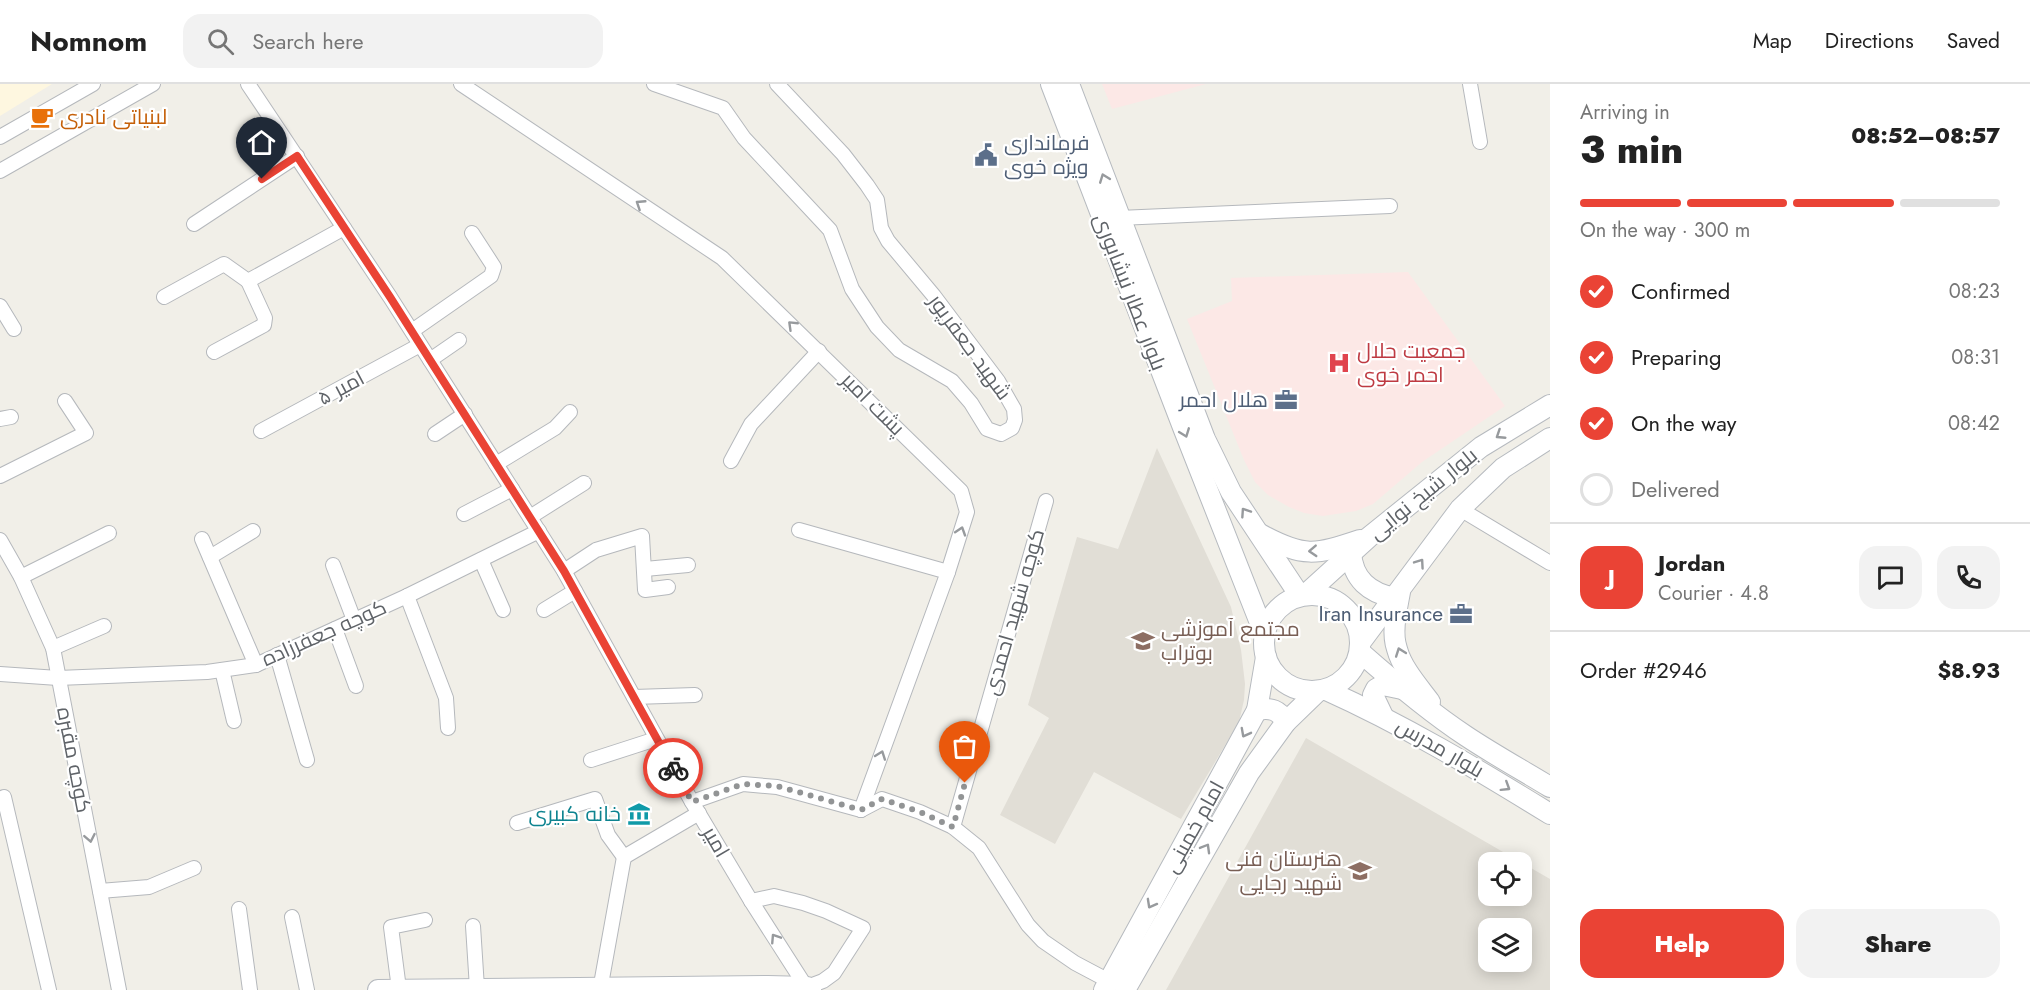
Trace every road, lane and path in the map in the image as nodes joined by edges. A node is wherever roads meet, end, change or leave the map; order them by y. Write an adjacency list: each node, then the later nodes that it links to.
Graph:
1 (93, 84): 10 (street)
2 (153, 84): 13 (street)
3 (248, 84): 12 (street, امیر)
4 (461, 84): 26 (street, پشت امیر, one-way to 4)
5 (654, 84): 6 (street, شهید جعفرپور)
6 (777, 84)
7 (1051, 84): 73 (main road, بلوار عطار نیشابوری, one-way to 73)
8 (1069, 84): 15 (main road, بلوار عطار نیشابوری, one-way to 8)
9 (1470, 84): 11 (street)
10 (0, 137)
11 (1480, 142)
12 (297, 156): 16 (street); 17 (street, امیر)
13 (0, 171)
14 (1390, 206): 15 (street)
15 (1119, 218): 49 (main road, بلوار عطار نیشابوری, one-way to 15)
16 (194, 224)
17 (344, 228): 19 (street); 23 (street, امیر)
18 (472, 233): 23 (street)
19 (248, 281): 20 (street); 27 (street)
20 (164, 297)
21 (0, 306): 22 (street)
22 (14, 328)
23 (412, 331): 25 (street, امیر)
24 (459, 340): 28 (street)
25 (420, 345): 28 (street, امیر); 33 (street, امیر ۵)
26 (819, 351): 36 (street); 61 (street, پشت امیر, one-way to 26)
27 (214, 352)
28 (430, 360): 32 (street, امیر)
29 (65, 401): 38 (street)
30 (1550, 405): 50 (main road, بلوار شیخ نوایی, one-way to 50)
31 (570, 412): 37 (street)
32 (465, 414): 34 (street); 37 (street, امیر)
33 (261, 431)
34 (435, 434)
35 (1545, 446): 42 (main road, بلوار شیخ نوایی)
36 (731, 461)
37 (496, 464): 40 (street, امیر)
38 (0, 477)
39 (584, 483): 44 (street)
40 (512, 489): 43 (street); 44 (street, امیر)
41 (1046, 501): 102 (street, کوچه شهید احمدی)
42 (1460, 509): 56 (street); 66 (main road, بلوار شیخ نوایی, one-way to 42)
43 (464, 514)
44 (530, 517): 47 (street, امیر)
45 (799, 530): 61 (street)
46 (253, 531): 54 (street)
47 (538, 531): 55 (street, کوچه جعفرزاده); 60 (street, امیر)
48 (109, 533): 62 (street)
49 (1259, 534): 50 (main road, one-way to 49); 65 (main road, بلوار عطار نیشابوری)
50 (1369, 537): 53 (main road, بلوار شیخ نوایی)
51 (202, 539): 54 (street)
52 (0, 540): 62 (street, کوچه مقبره)
53 (1351, 553): 65 (main road, بلوار شیخ نوایی); 66 (main road)
54 (210, 557): 78 (street)
55 (481, 560): 67 (street, کوچه جعفرزاده); 68 (street)
56 (1550, 562)
57 (333, 565): 70 (street)
58 (688, 565): 59 (street)
59 (645, 568): 60 (street); 63 (street)
60 (564, 571): 64 (street, امیر)
61 (948, 572): 99 (street, پشت امیر, one-way to 61)
62 (21, 577): 74 (street, کوچه مقبره)
63 (668, 587)
64 (575, 591): 69 (street); 86 (street, امیر)
65 (1303, 595): 73 (main road); 75 (main road)
66 (1397, 595): 75 (main road, بلوار شیخ نوایی); 89 (main road, one-way to 66)
67 (407, 596): 70 (street, کوچه جعفرزاده); 92 (street)
68 (503, 610)
69 (544, 610)
70 (354, 620): 72 (street, کوچه جعفرزاده)
71 (104, 626): 74 (street)
72 (335, 629): 76 (street, کوچه جعفرزاده); 82 (street)
73 (1264, 633): 77 (main road)
74 (53, 648): 81 (street, کوچه مقبره)
75 (1360, 648): 83 (main road, بلوار مدرس); 84 (main road)
76 (277, 655): 78 (street, کوچه جعفرزاده); 94 (street)
77 (1266, 657): 84 (main road); 87 (main road, امام خمینی)
78 (256, 665): 79 (street, کوچه جعفرزاده)
79 (222, 670): 81 (street, کوچه جعفرزاده); 90 (street)
80 (0, 674): 81 (street, کوچه جعفرزاده)
81 (58, 678): 105 (street, کوچه مقبره, one-way to 105)
82 (356, 686)
83 (1402, 689): 88 (main road); 89 (main road, بلوار مدرس)
84 (1322, 691): 88 (main road, بلوار مدرس); 91 (main road, امام خمینی)
85 (695, 695): 86 (street)
86 (634, 698): 93 (street, امیر)
87 (1257, 710): 91 (main road); 111 (main road, امام خمینی, one-way to 111)
88 (1383, 716): 100 (main road, بلوار مدرس, one-way to 100)
89 (1442, 719): 96 (main road, بلوار مدرس)
90 (234, 721)
91 (1286, 723): 111 (main road, امام خمینی, one-way to 91)
92 (448, 728)
93 (657, 739): 95 (street); 98 (street, امیر)
94 (307, 760)
95 (591, 760)
96 (1550, 787)
97 (4, 797): 116 (street)
98 (696, 807): 99 (street); 103 (street); 106 (street, امیر)
99 (861, 810): 102 (street)
100 (1550, 814)
101 (517, 823): 103 (street)
102 (953, 827): 111 (street)
103 (624, 857): 113 (street)
104 (194, 868): 105 (street)
105 (100, 891): 117 (street, کوچه مقبره)
106 (751, 900): 115 (street, امیر, one-way to 106); 115 (street)
107 (239, 909): 118 (street)
108 (292, 917): 119 (street)
109 (425, 920): 114 (street)
110 (473, 926): 112 (street)
111 (1113, 987)
112 (477, 988): 113 (main road); 114 (main road)
113 (600, 988): 115 (main road)
114 (399, 989): 120 (main road)
115 (809, 989)
116 (49, 990)
117 (119, 990)
118 (250, 990)
119 (307, 990)
120 (378, 990)

